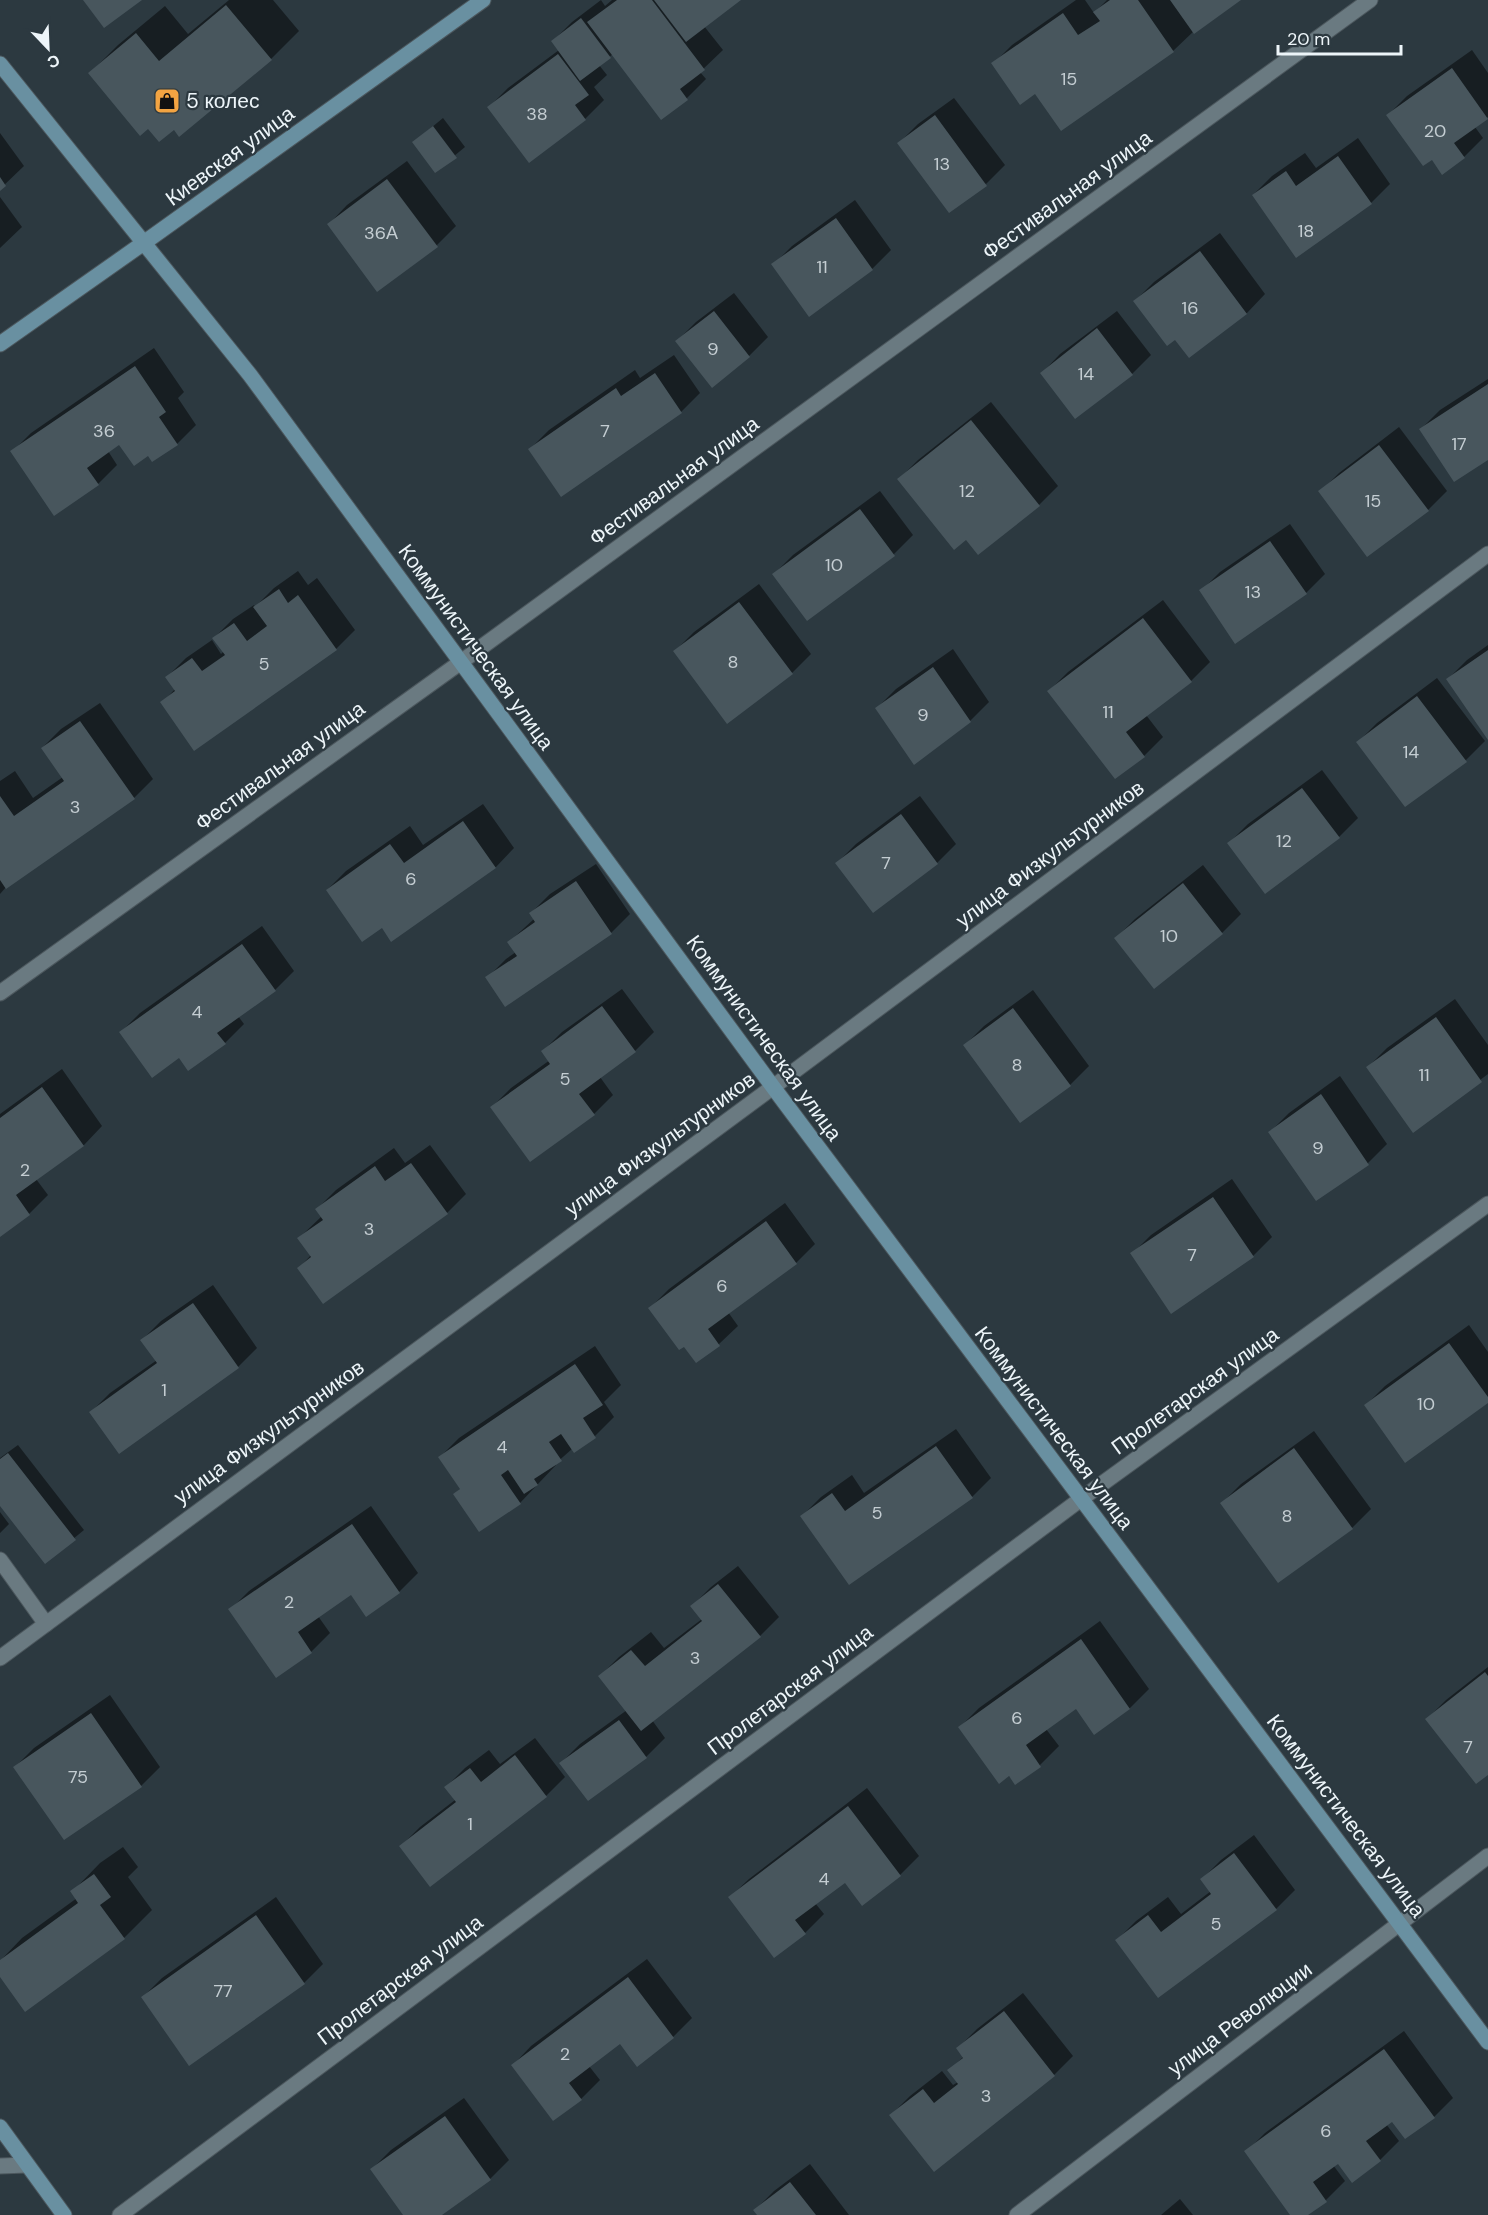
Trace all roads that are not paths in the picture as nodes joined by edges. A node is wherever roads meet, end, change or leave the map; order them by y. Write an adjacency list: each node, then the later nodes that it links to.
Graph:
1 (483, 0): 4 (street, Киевская улица)
2 (1370, 0): 7 (street, Фестивальная улица)
3 (0, 64): 4 (street, Коммунистическая улица)
4 (145, 242): 5 (street, Киевская улица); 7 (street, Коммунистическая улица)
5 (0, 344)
6 (1488, 554): 9 (street, улица Физкультурников)
7 (461, 662): 8 (street, Фестивальная улица); 9 (street, Коммунистическая улица)
8 (0, 993)
9 (773, 1087): 11 (street, Коммунистическая улица); 13 (street, улица Физкультурников)
10 (1488, 1204): 11 (street, Пролетарская улица)
11 (1081, 1499): 16 (street, Коммунистическая улица); 22 (street, Пролетарская улица)
12 (0, 1560): 13 (street)
13 (46, 1623): 14 (street, улица Физкультурников)
14 (0, 1658)
15 (1488, 1856): 16 (street, улица Революции)
16 (1400, 1923): 17 (street, Коммунистическая улица); 23 (street, улица Революции)
17 (1488, 2042)
18 (0, 2127): 19 (street)
19 (27, 2165): 20 (street); 21 (street)
20 (0, 2166)
21 (64, 2215)
22 (120, 2215)
23 (1017, 2215)

